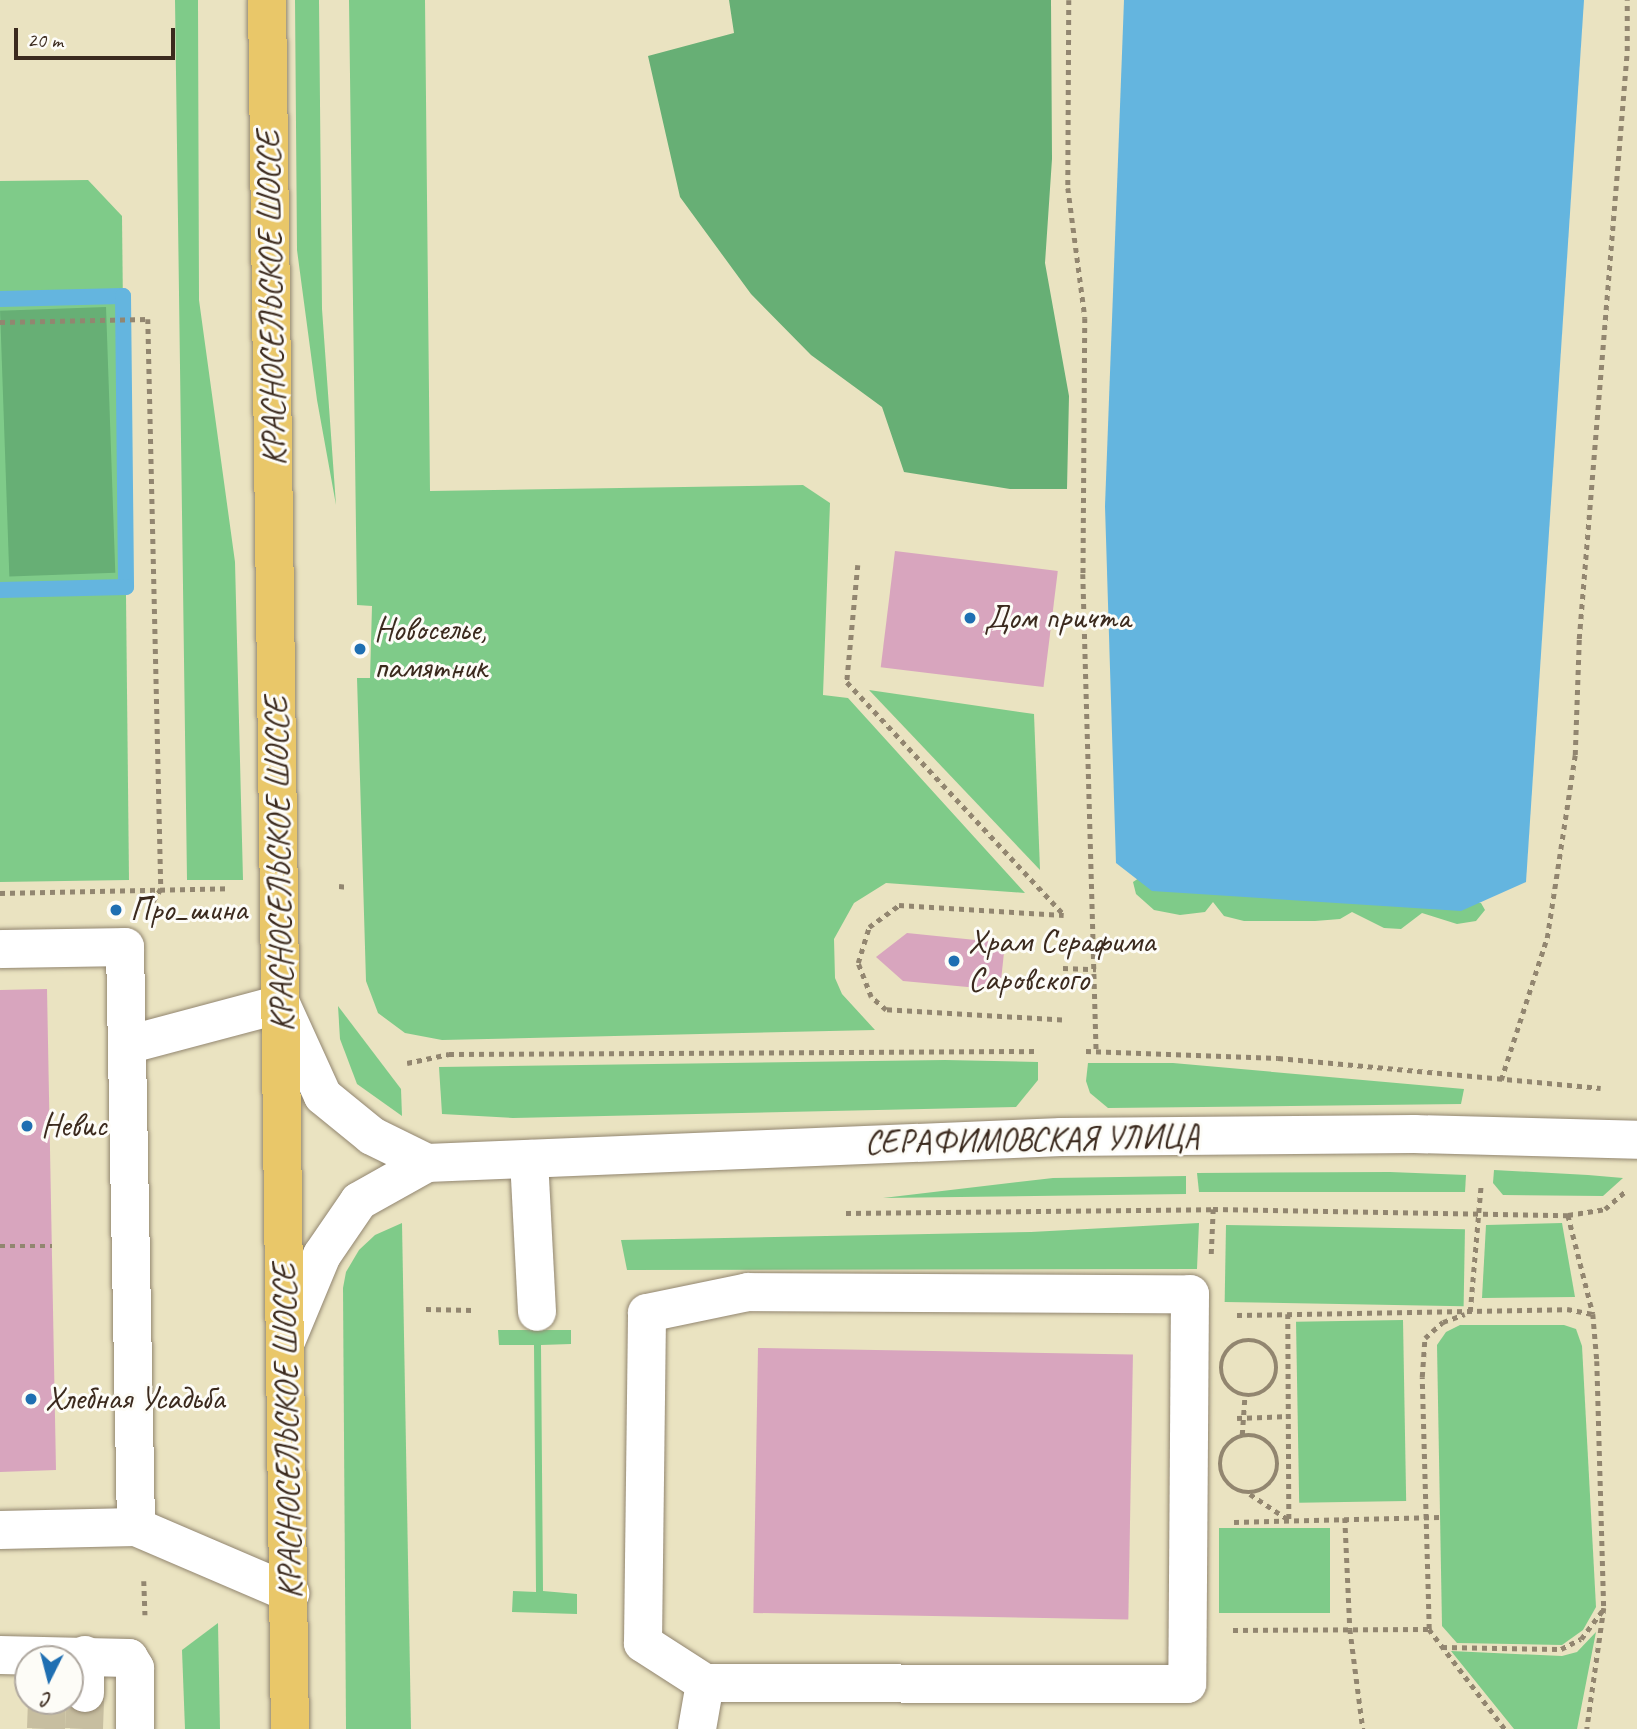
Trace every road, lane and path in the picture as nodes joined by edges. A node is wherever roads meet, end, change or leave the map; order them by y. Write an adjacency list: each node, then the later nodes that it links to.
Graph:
1 (267, 0): 15 (main road, КРАСНОСЕЛЬСКОЕ ШОССЕ)
2 (1069, 0): 14 (path)
3 (1628, 0): 22 (path)
4 (0, 322): 9 (path)
5 (858, 565): 16 (path)
6 (339, 886): 7 (path)
7 (348, 887)
8 (243, 888): 9 (path)
9 (161, 890): 10 (path); 11 (path)
10 (0, 893)
11 (144, 916)
12 (0, 949): 17 (street)
13 (1063, 968): 14 (path)
14 (1096, 969): 18 (path)
15 (281, 1004): 17 (street); 26 (street, СЕРАФИМОВСКАЯ УЛИЦА); 43 (main road, КРАСНОСЕЛЬСКОЕ ШОССЕ)
16 (1062, 1020)
17 (127, 1045): 57 (street)
18 (1096, 1049): 20 (path); 22 (path)
19 (1035, 1051): 21 (path)
20 (1086, 1051)
21 (407, 1063)
22 (1501, 1080): 23 (path)
23 (1608, 1088)
24 (1634, 1140): 25 (street, СЕРАФИМОВСКАЯ УЛИЦА)
25 (529, 1159): 26 (street, СЕРАФИМОВСКАЯ УЛИЦА); 38 (street)
26 (427, 1163): 43 (street, СЕРАФИМОВСКАЯ УЛИЦА)
27 (1482, 1174): 33 (path)
28 (1623, 1190): 31 (path)
29 (1213, 1209): 30 (path); 32 (path); 33 (path)
30 (846, 1213)
31 (1568, 1215): 33 (path); 41 (path)
32 (1213, 1217)
33 (1479, 1217): 39 (path)
34 (0, 1246): 35 (path)
35 (52, 1246)
36 (426, 1309): 37 (path)
37 (473, 1310)
38 (537, 1311)
39 (1470, 1312): 40 (path); 41 (path); 54 (path)
40 (1287, 1314): 42 (path); 45 (path)
41 (1592, 1314): 60 (path)
42 (1223, 1315)
43 (287, 1339): 59 (main road, КРАСНОСЕЛЬСКОЕ ШОССЕ)
44 (1277, 1366): 45 (path); 46 (path); 46 (path)
45 (1288, 1366): 47 (path)
46 (1245, 1396): 49 (path)
47 (1289, 1416): 49 (path); 55 (path)
48 (1224, 1418): 49 (path)
49 (1244, 1418): 50 (path)
50 (1242, 1435): 51 (path); 51 (path)
51 (1248, 1493): 55 (path)
52 (1440, 1517): 54 (path)
53 (1345, 1518): 54 (path); 55 (path); 61 (path)
54 (1426, 1518): 62 (path)
55 (1289, 1521): 56 (path)
56 (1231, 1522)
57 (136, 1527): 58 (street); 59 (street); 66 (path)
58 (0, 1530)
59 (290, 1593): 70 (main road, КРАСНОСЕЛЬСКОЕ ШОССЕ)
60 (1604, 1608): 64 (path); 74 (path)
61 (1350, 1629): 62 (path); 63 (path); 72 (path)
62 (1429, 1629): 64 (path)
63 (1187, 1631): 67 (street); 67 (street)
64 (1442, 1647): 73 (path)
65 (85, 1655): 66 (street); 68 (street)
66 (129, 1658): 69 (street)
67 (705, 1683): 71 (street)
68 (85, 1693)
69 (135, 1729)
70 (290, 1729)
71 (697, 1729)
72 (1363, 1729)
73 (1505, 1729)
74 (1587, 1729)

